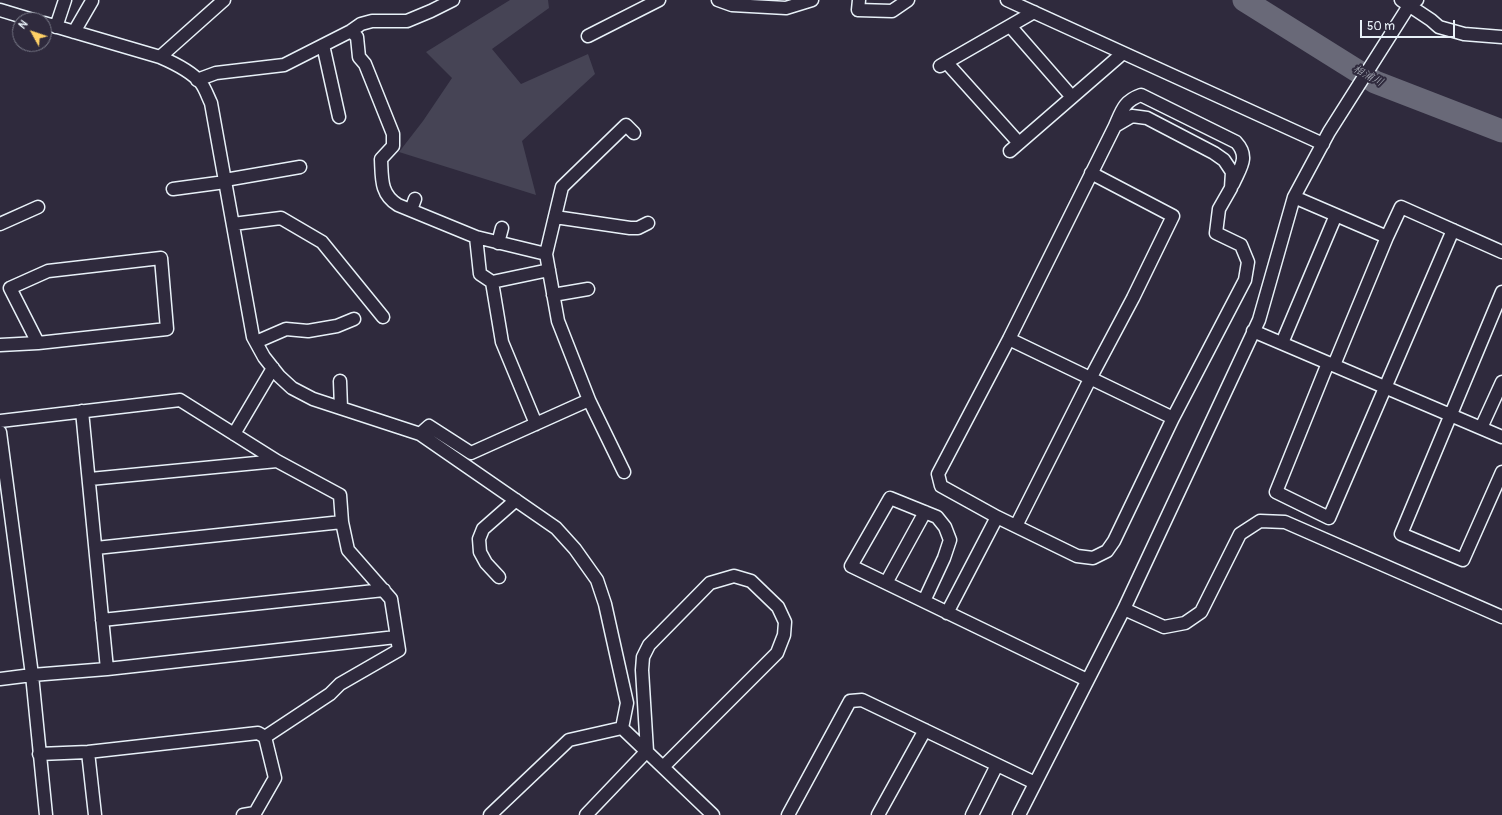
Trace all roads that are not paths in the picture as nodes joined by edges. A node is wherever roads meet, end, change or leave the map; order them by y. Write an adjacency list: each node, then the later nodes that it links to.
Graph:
1 (65, 0): 15 (street)
2 (224, 0): 24 (street)
3 (453, 0): 18 (street)
4 (659, 0): 20 (street)
5 (718, 0): 6 (street)
6 (812, 0)
7 (859, 0): 8 (street)
8 (908, 0)
9 (1007, 0): 13 (street)
10 (92, 1): 19 (street)
11 (1408, 4): 21 (street); 31 (street)
12 (0, 10): 14 (street)
13 (1034, 12): 17 (street); 23 (street)
14 (12, 14)
15 (52, 22)
16 (52, 26): 19 (street)
17 (1010, 26): 26 (street); 30 (street)
18 (350, 31): 22 (street); 41 (street)
19 (74, 32): 24 (street)
20 (588, 36)
21 (1502, 37)
22 (323, 45): 25 (street); 27 (street)
23 (1123, 53): 26 (street); 31 (street)
24 (160, 57): 25 (street)
25 (197, 80): 35 (street)
26 (1072, 97): 30 (street)
27 (339, 118)
28 (1116, 126): 34 (street); 36 (street); 36 (street)
29 (634, 133): 43 (street)
30 (1019, 143): 32 (street)
31 (1323, 144): 38 (street)
32 (1010, 151)
33 (300, 167): 35 (street)
34 (1091, 173): 62 (street); 69 (street)
35 (225, 181): 37 (street); 46 (street)
36 (1231, 188): 77 (street)
37 (173, 189)
38 (1294, 197): 42 (street); 61 (street)
39 (415, 199): 41 (street)
40 (38, 207): 45 (street)
41 (411, 210): 50 (street)
42 (1336, 215): 49 (street); 65 (street)
43 (555, 217): 44 (street); 53 (street)
44 (648, 223)
45 (0, 224)
46 (233, 224): 59 (street); 63 (street)
47 (502, 228): 51 (street)
48 (1453, 230): 49 (street); 52 (street); 72 (street)
49 (1387, 237): 67 (street)
50 (476, 238): 51 (street); 55 (street)
51 (498, 243): 53 (street)
52 (1502, 252)
53 (546, 254): 54 (street)
54 (549, 270): 55 (street); 58 (street)
55 (492, 282): 79 (street)
56 (588, 289): 58 (street)
57 (1502, 292): 76 (street)
58 (553, 295): 73 (street)
59 (383, 317)
60 (354, 319): 63 (street)
61 (1253, 331): 65 (street); 99 (street)
62 (1009, 338): 69 (street); 91 (street)
63 (256, 342): 68 (street)
64 (38, 343): 64 (street); 66 (street)
65 (1282, 343): 67 (street)
66 (0, 345)
67 (1331, 364): 72 (street); 72 (street)
68 (273, 368): 74 (street); 82 (street)
69 (1091, 377): 77 (street); 93 (street)
70 (340, 381): 74 (street)
71 (1502, 382): 80 (street)
72 (1386, 388): 76 (street)
73 (589, 400): 79 (street); 86 (street)
74 (341, 408): 83 (street)
75 (82, 411): 78 (street); 82 (street); 88 (street)
76 (1451, 415): 80 (street); 87 (street)
77 (1173, 418): 93 (street)
78 (0, 421)
79 (536, 424): 83 (street)
80 (1481, 428): 84 (street)
81 (0, 432): 105 (street)
82 (234, 434): 85 (street)
83 (420, 434): 89 (street)
84 (1502, 437)
85 (277, 461): 88 (street); 92 (street)
86 (624, 472)
87 (1502, 472)
88 (90, 479): 94 (street)
89 (516, 500): 95 (street); 108 (street)
90 (925, 512): 96 (street); 96 (street); 98 (street)
91 (997, 517): 93 (street); 100 (street)
92 (342, 522): 94 (street); 97 (street)
93 (1016, 526)
94 (96, 548): 102 (street)
95 (499, 577)
96 (886, 583): 98 (street)
97 (384, 590): 102 (street); 103 (street)
98 (924, 601): 100 (street)
99 (1124, 609): 101 (street); 107 (street)
100 (947, 613): 107 (street)
101 (1502, 617)
102 (102, 620): 104 (street)
103 (396, 637): 104 (street); 110 (street)
104 (107, 669): 105 (street)
105 (32, 675): 106 (street); 113 (street)
106 (0, 679)
107 (1087, 680): 116 (street)
108 (622, 728): 111 (street); 120 (street)
109 (925, 730): 114 (street); 123 (street); 124 (street)
110 (265, 736): 112 (street); 119 (street)
111 (647, 751): 115 (street); 115 (street); 121 (street)
112 (88, 752): 113 (street); 118 (street)
113 (39, 754): 117 (street)
114 (997, 765): 116 (street); 125 (street)
115 (663, 767): 122 (street)
116 (1035, 783): 126 (street)
117 (46, 815)
118 (95, 815)
119 (243, 815)
120 (490, 815)
121 (586, 815)
122 (713, 815)
123 (788, 815)
124 (878, 815)
125 (972, 815)
126 (1019, 815)

